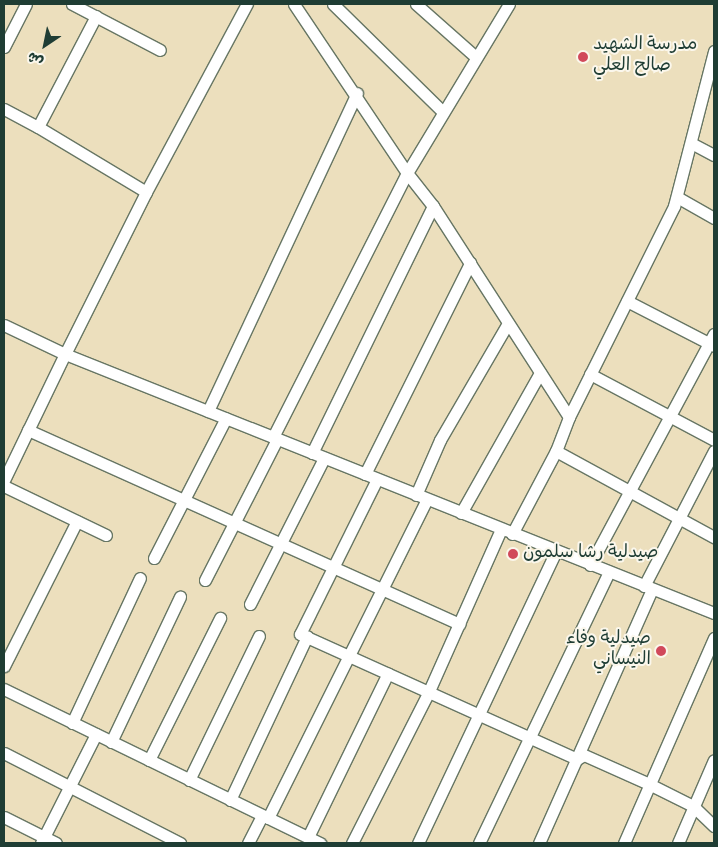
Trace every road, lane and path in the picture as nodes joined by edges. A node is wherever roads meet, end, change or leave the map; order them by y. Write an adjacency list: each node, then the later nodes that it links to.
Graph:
1 (26, 4): 9 (street)
2 (72, 4): 8 (street)
3 (247, 4): 21 (street)
4 (294, 4): 14 (street)
5 (333, 4): 16 (street)
6 (416, 4): 12 (street)
7 (510, 4): 12 (street)
8 (94, 11): 10 (street); 17 (street)
9 (4, 47)
10 (160, 50)
11 (714, 51): 13 (street)
12 (476, 57): 16 (street)
13 (709, 92): 18 (street)
14 (356, 93): 20 (street); 33 (street)
15 (4, 109): 17 (street)
16 (443, 112): 20 (street)
17 (38, 127): 21 (street)
18 (691, 143): 19 (street); 22 (street)
19 (714, 155)
20 (407, 173): 23 (street); 38 (street)
21 (146, 192): 30 (street)
22 (677, 197): 24 (street); 26 (street)
23 (433, 206): 25 (street); 42 (street)
24 (714, 218)
25 (470, 263): 27 (street); 44 (street)
26 (627, 301): 29 (street); 32 (street)
27 (508, 323): 31 (street); 49 (street)
28 (4, 325): 30 (street)
29 (712, 341): 34 (street)
30 (66, 354): 33 (street); 37 (street)
31 (540, 373): 35 (street); 51 (street)
32 (590, 374): 34 (street); 35 (street)
33 (208, 411): 36 (street)
34 (670, 415): 39 (street); 48 (street)
35 (569, 417): 40 (street)
36 (226, 418): 38 (street); 50 (street)
37 (28, 430): 46 (street); 50 (street)
38 (275, 438): 42 (street); 54 (street)
39 (714, 440)
40 (556, 451): 48 (street); 55 (street)
41 (714, 451): 52 (street)
42 (312, 453): 43 (street)
43 (324, 458): 44 (street); 58 (street)
44 (365, 474): 45 (street)
45 (377, 479): 49 (street); 62 (street)
46 (4, 480)
47 (4, 486): 53 (street)
48 (630, 491): 52 (street); 61 (street)
49 (421, 497): 51 (street); 67 (street)
50 (184, 500): 54 (street); 60 (street)
51 (461, 513): 55 (street)
52 (680, 518): 57 (street); 66 (street)
53 (78, 522): 56 (street); 77 (street)
54 (234, 523): 58 (street); 65 (street)
55 (506, 531): 59 (street); 72 (street)
56 (106, 535)
57 (714, 537)
58 (280, 544): 62 (street); 69 (street)
59 (556, 551): 61 (street); 81 (street)
60 (154, 558)
61 (590, 565): 63 (street)
62 (333, 568): 67 (street); 74 (street)
63 (609, 572): 66 (street); 84 (street)
64 (140, 578): 82 (street)
65 (205, 580)
66 (648, 588): 70 (street); 87 (street)
67 (382, 590): 72 (street); 76 (street)
68 (180, 596): 85 (street)
69 (250, 604)
70 (714, 613)
71 (220, 618): 88 (street)
72 (459, 624): 80 (street)
73 (259, 636): 90 (street)
74 (307, 636): 76 (street); 93 (street)
75 (714, 638): 91 (street)
76 (349, 655): 78 (street); 95 (street)
77 (4, 666)
78 (388, 673): 80 (street); 98 (street)
79 (4, 689): 82 (street)
80 (429, 691): 81 (street); 104 (street)
81 (479, 714): 84 (street); 105 (street)
82 (72, 723): 83 (street)
83 (96, 734): 85 (street); 92 (street)
84 (530, 737): 87 (street); 106 (street)
85 (111, 742): 88 (street)
86 (4, 753): 92 (street)
87 (577, 759): 91 (street); 107 (street)
88 (149, 760): 90 (street)
89 (714, 760): 94 (street)
90 (189, 780): 93 (street)
91 (649, 784): 94 (street); 108 (street)
92 (69, 787): 99 (street); 101 (street)
93 (230, 800): 95 (street)
94 (693, 806): 97 (street); 109 (street)
95 (265, 816): 98 (street); 102 (street)
96 (4, 817): 99 (street)
97 (714, 826)
98 (308, 837): 103 (street)
99 (43, 840): 100 (street)
100 (56, 843)
101 (180, 843)
102 (248, 843)
103 (320, 843)
104 (352, 843)
105 (418, 843)
106 (479, 843)
107 (539, 843)
108 (624, 843)
109 (678, 843)

